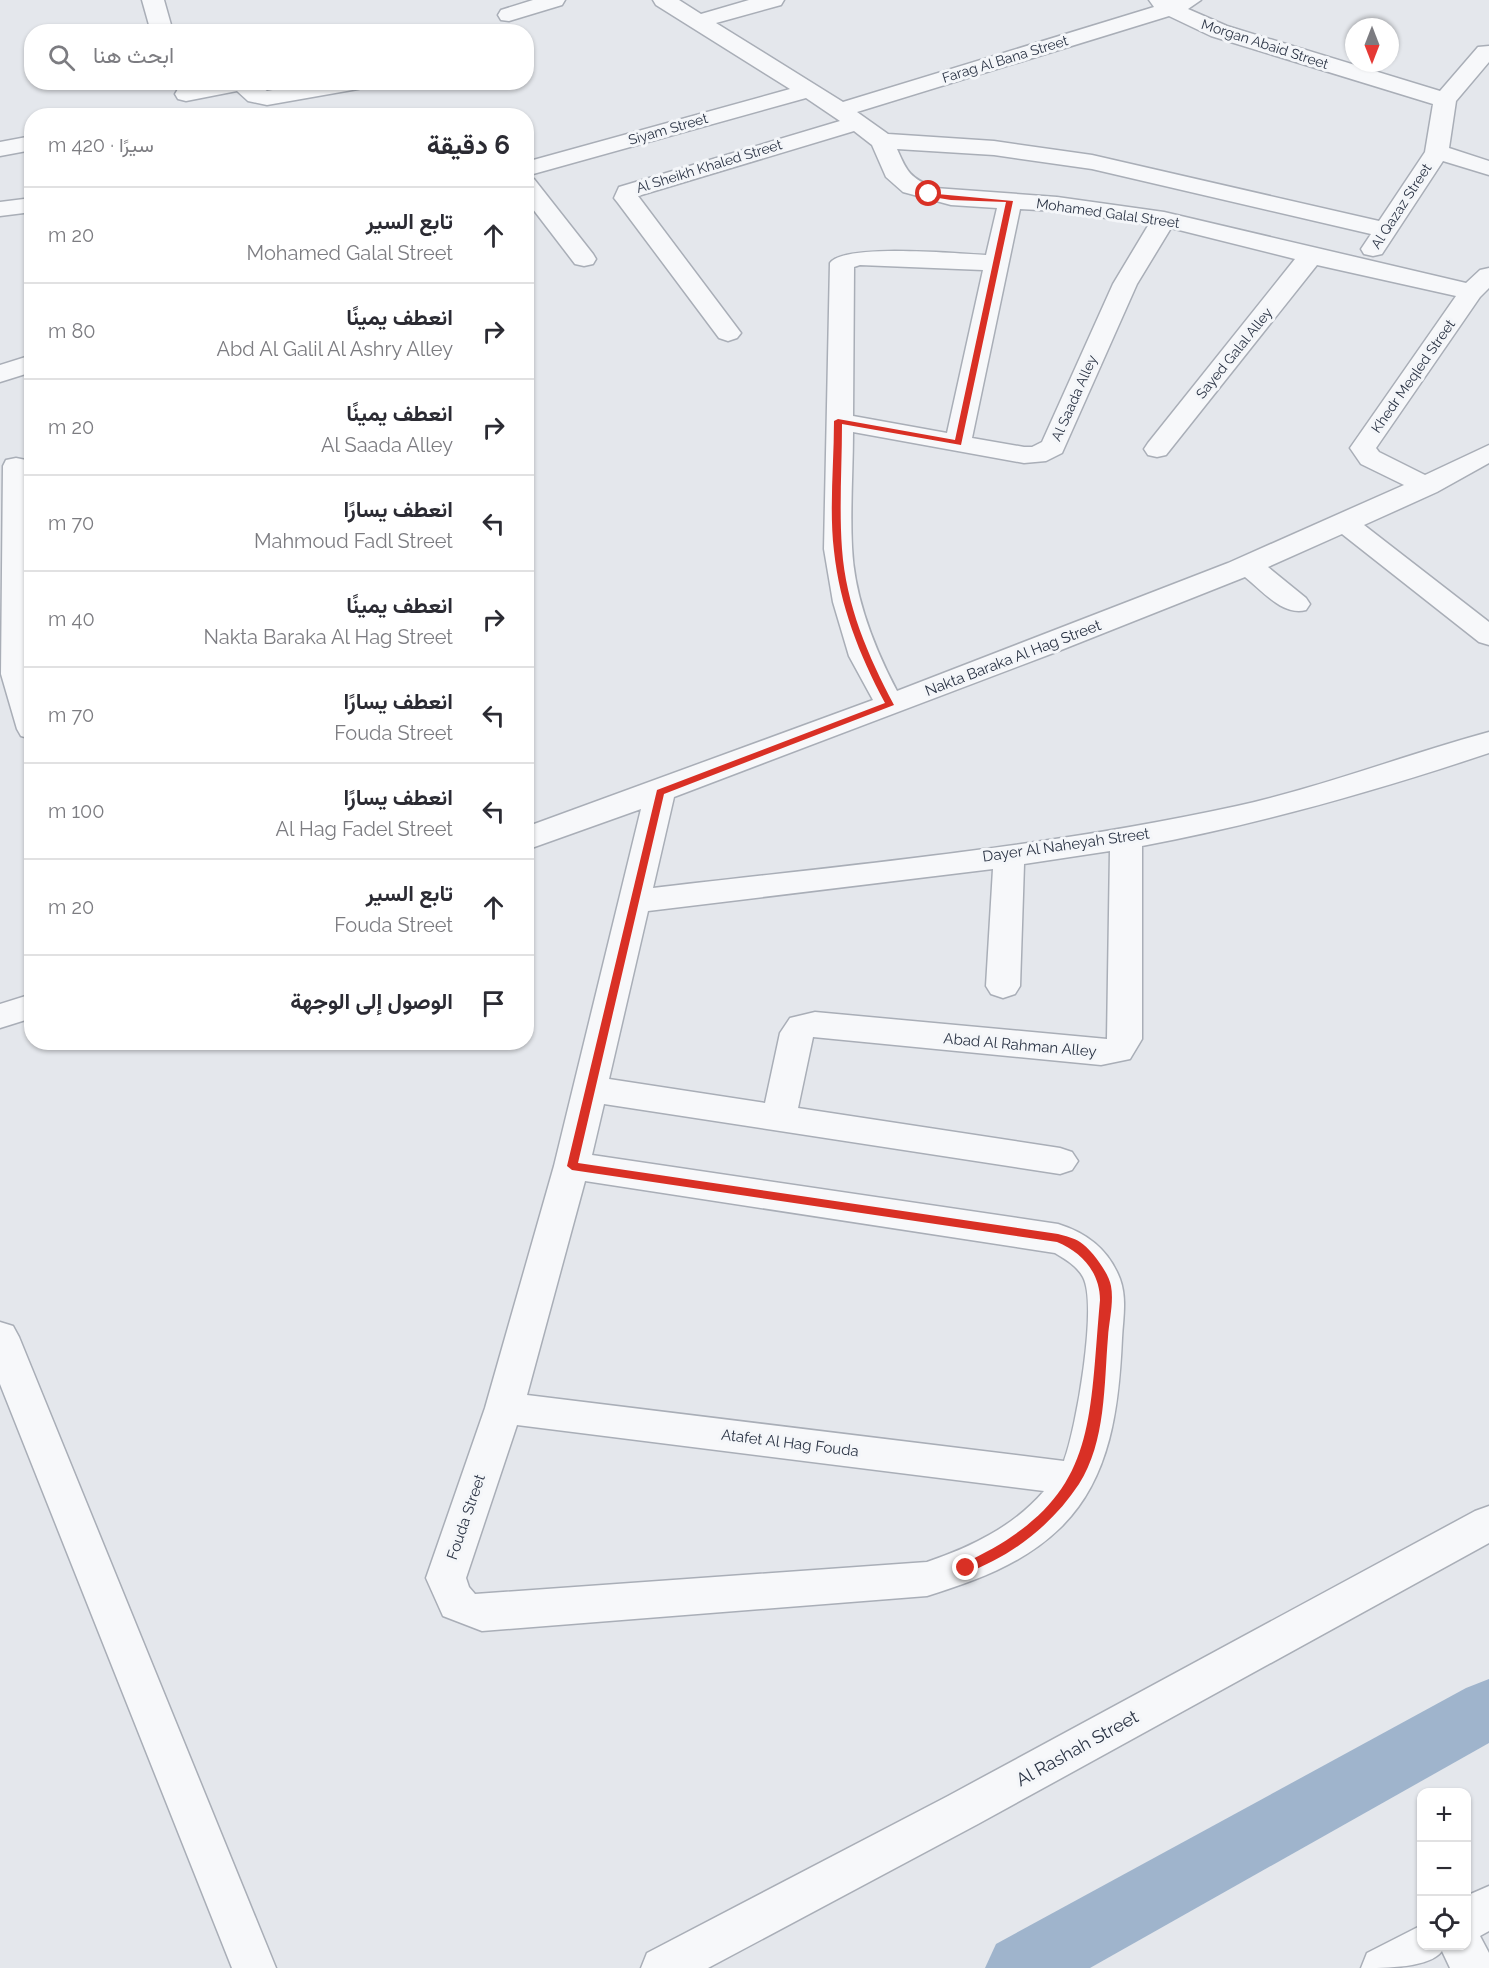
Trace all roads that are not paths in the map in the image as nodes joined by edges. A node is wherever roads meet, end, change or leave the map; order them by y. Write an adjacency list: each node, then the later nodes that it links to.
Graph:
1 (153, 0): 8 (street)
2 (554, 0): 6 (street)
3 (664, 0): 7 (street)
4 (773, 0): 7 (street)
5 (1173, 3): 14 (street, Morgan Abaid Street); 16 (street, Farag Al Bana Street)
6 (508, 15)
7 (699, 21): 13 (street)
8 (160, 24)
9 (1486, 51): 14 (street)
10 (185, 90): 15 (street)
11 (250, 90): 12 (street)
12 (312, 90)
13 (810, 90): 16 (street); 21 (street, Siyam Street)
14 (1445, 100): 20 (street, Al Qazaz Street)
15 (190, 108)
16 (849, 116): 17 (street); 34 (street, Al Sheikh Khaled Street)
17 (882, 141): 24 (street, Mohamed Galal Street); 28 (street)
18 (24, 144): 19 (street)
19 (0, 149)
20 (1437, 152): 22 (street); 28 (street, Al Qazaz Street)
21 (534, 167)
22 (1489, 168)
23 (534, 194): 30 (street)
24 (1010, 201): 27 (street, Mohamed Galal Street); 31 (street)
25 (24, 206): 26 (street)
26 (0, 209)
27 (1164, 219): 29 (street, Mohamed Galal Street); 38 (street, Al Saada Alley)
28 (1386, 230): 32 (street, Al Qazaz Street)
29 (1311, 256): 32 (street, Mohamed Galal Street); 39 (street, Sayed Galal Alley)
30 (584, 259)
31 (997, 263): 37 (street); 38 (street)
32 (1361, 267): 33 (street, Mohamed Galal Street)
33 (1480, 283): 42 (street, Khedr Meqled Street)
34 (728, 333)
35 (24, 366): 36 (street)
36 (0, 374)
37 (838, 421): 38 (street, Al Saada Alley); 49 (street)
38 (958, 443)
39 (1158, 449)
40 (1489, 453): 42 (street, Nakta Baraka Al Hag Street)
41 (16, 466): 47 (street)
42 (1427, 486): 43 (street, Nakta Baraka Al Hag Street)
43 (1346, 523): 44 (street, Nakta Baraka Al Hag Street); 46 (street)
44 (1247, 564): 45 (street); 49 (street, Nakta Baraka Al Hag Street)
45 (1296, 604)
46 (1489, 636)
47 (16, 674): 48 (street)
48 (24, 702)
49 (890, 705): 51 (street, Nakta Baraka Al Hag Street)
50 (1482, 754): 53 (street, Dayer Al Naheyah Street)
51 (660, 792): 52 (street, Nakta Baraka Al Hag Street); 55 (street, Fouda Street)
52 (534, 836)
53 (1126, 837): 54 (street, Dayer Al Naheyah Street); 60 (street, Abad Al Rahman Alley)
54 (1009, 855): 55 (street, Dayer Al Naheyah Street); 56 (street)
55 (634, 902): 59 (street, Fouda Street)
56 (1003, 986)
57 (24, 1008): 58 (street)
58 (0, 1016)
59 (590, 1089): 60 (street); 62 (street, Fouda Street)
60 (779, 1117): 61 (street)
61 (1060, 1161)
62 (572, 1166): 64 (street, Fouda Street); 65 (street)
63 (0, 1337): 71 (street)
64 (504, 1407): 65 (street, Atafet Al Hag Fouda); 65 (street, Fouda Street)
65 (1076, 1479)
66 (1489, 1523): 72 (street, Al Rashah Street)
67 (1489, 1907): 68 (street)
68 (1471, 1918)
69 (1417, 1949): 73 (street)
70 (1464, 1950): 74 (street)
71 (254, 1968)
72 (663, 1968)
73 (1383, 1968)
74 (1473, 1968)

